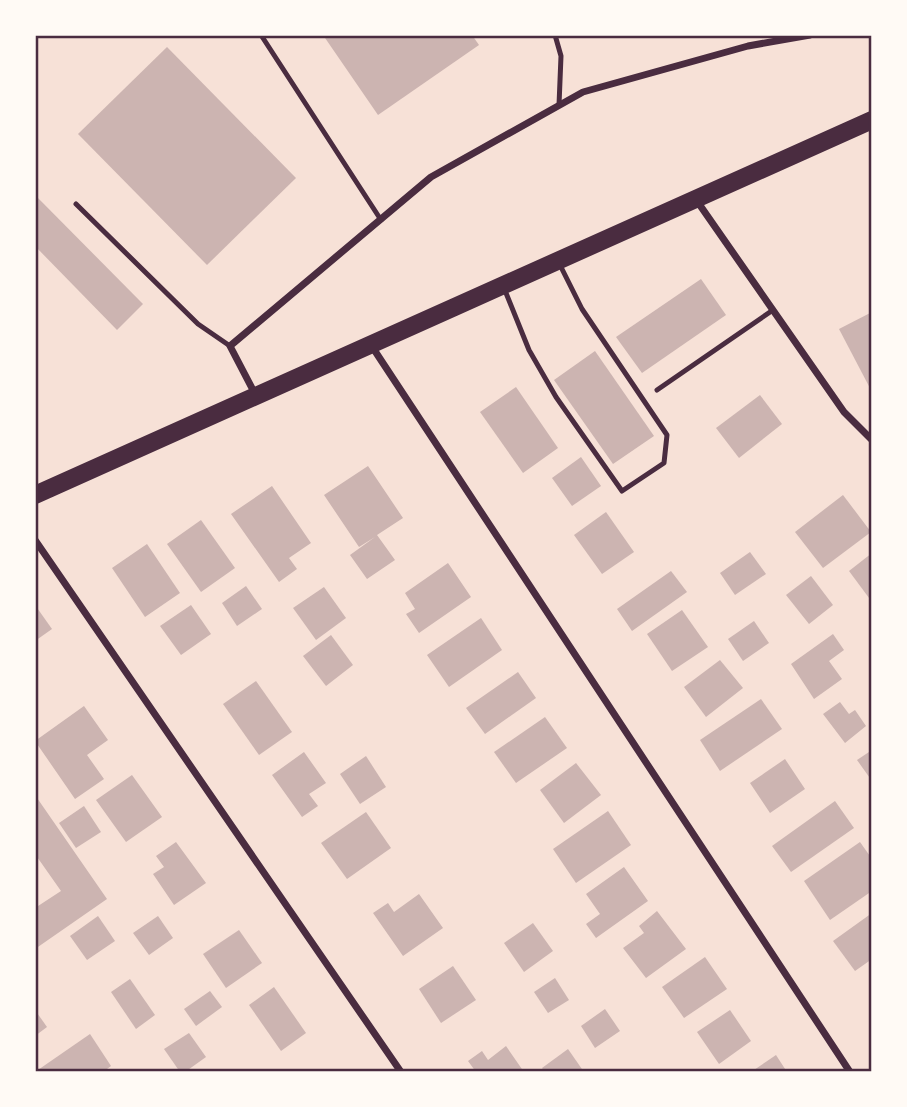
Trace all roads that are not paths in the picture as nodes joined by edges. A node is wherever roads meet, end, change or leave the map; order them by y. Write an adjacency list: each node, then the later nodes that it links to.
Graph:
1 (261, 35): 8 (lane)
2 (555, 35): 4 (lane)
3 (810, 35): 4 (street)
4 (559, 105): 8 (street)
5 (872, 120): 6 (main road)
6 (697, 200): 9 (main road); 11 (street)
7 (76, 204): 13 (lane)
8 (381, 220): 13 (street)
9 (558, 261): 10 (main road); 10 (lane)
10 (503, 285): 12 (main road)
11 (773, 310): 14 (lane); 16 (street)
12 (371, 344): 15 (main road); 20 (street)
13 (230, 346): 15 (street)
14 (657, 390)
15 (255, 395): 17 (main road)
16 (872, 440)
17 (35, 495)
18 (35, 540): 19 (street)
19 (401, 1072)
20 (850, 1072)

